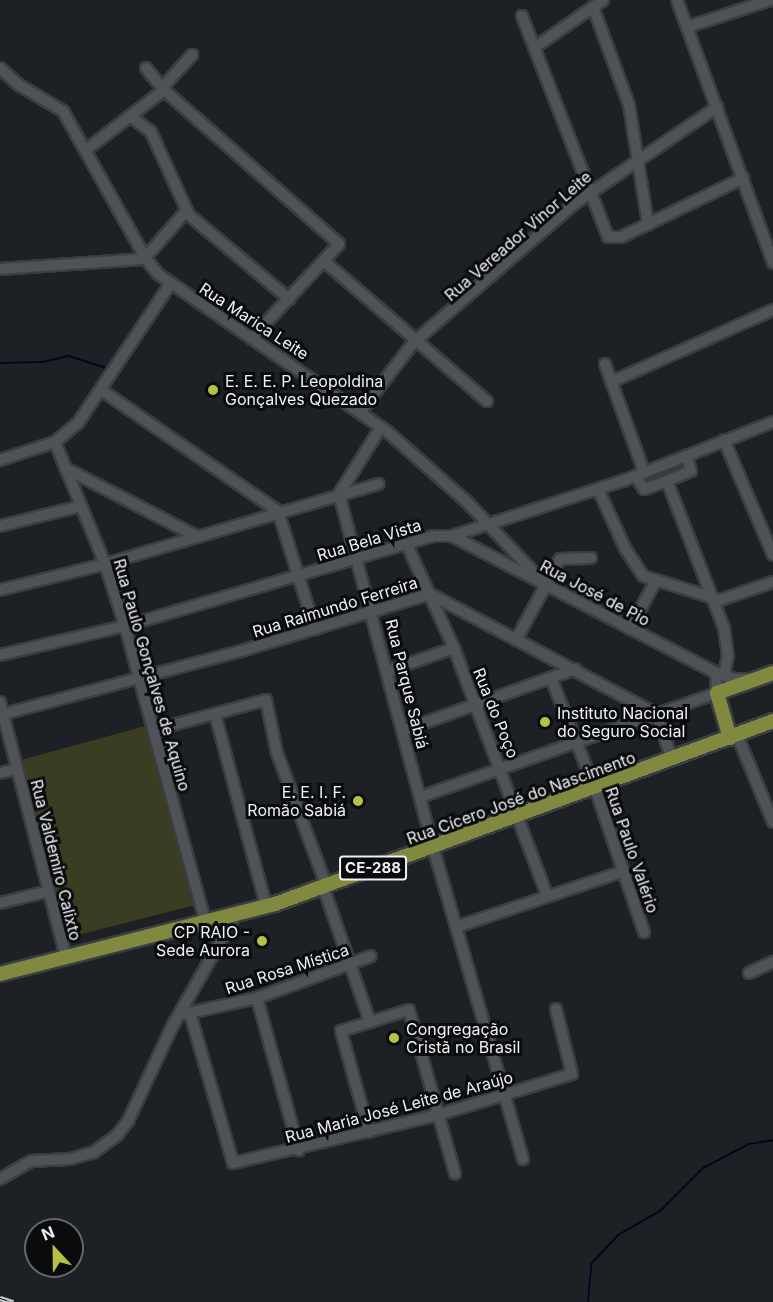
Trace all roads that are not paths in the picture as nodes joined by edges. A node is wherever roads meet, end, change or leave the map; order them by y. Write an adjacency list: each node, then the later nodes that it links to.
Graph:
1 (603, 0): 5 (street)
2 (677, 0): 7 (street)
3 (771, 0): 4 (street); 7 (street)
4 (773, 5)
5 (593, 7): 8 (street); 16 (street)
6 (522, 16): 8 (street)
7 (687, 27): 13 (street)
8 (534, 48): 18 (street)
9 (192, 55): 12 (street)
10 (0, 68): 15 (street)
11 (146, 68): 12 (street)
12 (163, 89): 14 (street); 22 (street)
13 (717, 107): 16 (street, Rua Vereador Vinor Leite); 17 (street)
14 (130, 116): 15 (street); 19 (street)
15 (86, 150): 21 (street)
16 (637, 159): 18 (street, Rua Vereador Vinor Leite); 20 (street)
17 (742, 178): 20 (street); 23 (street)
18 (591, 191): 20 (street); 29 (street, Rua Vereador Vinor Leite)
19 (187, 212): 21 (street); 26 (street)
20 (648, 224)
21 (142, 259): 24 (street); 25 (street, Rua Marica Leite)
22 (324, 261): 26 (street); 29 (street)
23 (773, 262)
24 (0, 269)
25 (171, 283): 28 (street, Rua Marica Leite); 32 (street)
26 (289, 298): 28 (street)
27 (773, 310): 31 (street)
28 (251, 339): 34 (street, Rua Marica Leite)
29 (418, 340): 33 (street); 34 (street, Rua Vereador Vinor Leite)
30 (605, 364): 31 (street)
31 (611, 382): 42 (street)
32 (100, 390): 38 (street); 48 (street)
33 (488, 401)
34 (361, 411): 36 (street, Rua Marica Leite)
35 (773, 422): 37 (street, Rua Bela Vista)
36 (381, 427): 46 (street); 49 (street, Rua Marica Leite)
37 (724, 440): 39 (street, Rua Bela Vista); 54 (street)
38 (55, 442): 40 (street); 41 (street, Rua Paulo Gonçalves de Aquino)
39 (687, 456): 42 (street, Rua Bela Vista); 43 (street)
40 (0, 460)
41 (65, 468): 47 (street, Rua Paulo Gonçalves de Aquino); 51 (street)
42 (639, 474): 43 (street); 45 (street, Rua Bela Vista)
43 (667, 481): 64 (street)
44 (379, 484): 46 (street)
45 (598, 489): 49 (street, Rua Bela Vista); 59 (street)
46 (339, 494): 48 (street); 56 (street, Rua Parque Sabiá)
47 (81, 506): 50 (street); 57 (street, Rua Paulo Gonçalves de Aquino)
48 (278, 511): 51 (street); 58 (street)
49 (487, 522): 52 (street, Rua Bela Vista); 61 (street, Rua Marica Leite)
50 (0, 526)
51 (194, 535): 57 (street)
52 (452, 536): 53 (street, Rua Bela Vista); 61 (street, Rua José de Pio)
53 (407, 544): 56 (street, Rua Bela Vista); 63 (street, Rua do Poço)
54 (773, 555)
55 (591, 558): 61 (street)
56 (357, 560): 58 (street, Rua Bela Vista); 65 (street, Rua Parque Sabiá)
57 (105, 564): 62 (street); 66 (street, Rua Paulo Gonçalves de Aquino)
58 (300, 576): 66 (street, Rua Bela Vista); 67 (street)
59 (656, 580): 64 (street); 68 (street)
60 (773, 582): 64 (street)
61 (546, 584): 68 (street, Rua José de Pio); 69 (street)
62 (0, 590)
63 (429, 594): 65 (street, Rua Raimundo Ferreira); 69 (street, Rua Raimundo Ferreira); 70 (street, Rua do Poço)
64 (715, 600): 75 (street)
65 (373, 612): 67 (street, Rua Raimundo Ferreira); 73 (street, Rua Parque Sabiá)
66 (125, 626): 71 (street, Rua Bela Vista); 76 (street, Rua Paulo Gonçalves de Aquino)
67 (315, 629): 76 (street, Rua Raimundo Ferreira)
68 (630, 629): 75 (street, Rua José de Pio)
69 (516, 639): 72 (street, Rua Raimundo Ferreira)
70 (454, 648): 73 (street); 80 (street, Rua do Poço)
71 (0, 655)
72 (575, 669): 77 (street); 83 (street, Rua Raimundo Ferreira)
73 (388, 671): 86 (street, Rua Parque Sabiá)
74 (773, 673): 75 (street); 78 (main road)
75 (720, 675): 78 (street)
76 (140, 678): 81 (street, Rua Raimundo Ferreira); 85 (street, Rua Paulo Gonçalves de Aquino)
77 (550, 678): 80 (street); 88 (street, Rua Paulo Valério)
78 (717, 693): 83 (street); 87 (main road)
79 (0, 702): 81 (street, Rua Valdemiro Calixto)
80 (476, 704): 86 (street); 91 (street, Rua do Poço)
81 (2, 714): 90 (street, Rua Valdemiro Calixto)
82 (215, 714): 85 (street); 99 (street); 103 (street)
83 (657, 714): 88 (street); 89 (street)
84 (773, 721): 87 (main road, Rua Cícero José do Nascimento / CE-288)
85 (154, 730): 105 (street, Rua Paulo Gonçalves de Aquino)
86 (404, 730): 94 (street, Rua Parque Sabiá)
87 (733, 736): 89 (main road, Rua Cícero José do Nascimento / CE-288); 96 (street)
88 (577, 742): 91 (street); 93 (street, Rua Paulo Valério)
89 (672, 760): 93 (main road, Rua Cícero José do Nascimento / CE-288)
90 (17, 769): 92 (street); 100 (street, Rua Valdemiro Calixto)
91 (501, 769): 94 (street); 95 (street, Rua do Poço)
92 (0, 773)
93 (595, 789): 95 (main road, Rua Cícero José do Nascimento / CE-288); 98 (street, Rua Paulo Valério)
94 (420, 797): 97 (street, Rua Parque Sabiá)
95 (519, 817): 97 (main road, Rua Cícero José do Nascimento / CE-288); 101 (street, Rua do Poço)
96 (773, 822)
97 (433, 848): 99 (main road, Rua Cícero José do Nascimento / CE-288); 106 (street, Rua Parque Sabiá)
98 (624, 871): 101 (street); 107 (street, Rua Paulo Valério)
99 (325, 886): 103 (main road, Rua Cícero José do Nascimento / CE-288); 111 (street)
100 (49, 891): 102 (street); 109 (street, Rua Valdemiro Calixto)
101 (547, 896): 106 (street)
102 (0, 903)
103 (266, 906): 104 (main road, Rua Cícero José do Nascimento / CE-288)
104 (236, 914): 105 (main road, Rua Cícero José do Nascimento / CE-288); 117 (street)
105 (205, 921): 109 (main road, Rua Cícero José do Nascimento / CE-288)
106 (456, 927): 119 (street, Rua Parque Sabiá)
107 (644, 932)
108 (370, 956): 111 (street, Rua Rosa Mística)
109 (66, 958): 113 (main road, Rua Cícero José do Nascimento / CE-288)
110 (773, 962): 112 (street)
111 (351, 964): 114 (street, Rua Rosa Mística); 118 (street)
112 (749, 973)
113 (0, 974)
114 (257, 998): 116 (street, Rua Rosa Mística); 122 (street)
115 (556, 1009): 119 (street, Rua Maria José Leite de Araújo)
116 (190, 1013): 117 (street, Rua Rosa Mística); 122 (street, Rua Maria José Leite de Araújo)
117 (178, 1016): 125 (street)
118 (370, 1022): 120 (street); 121 (street)
119 (506, 1095): 120 (street, Rua Maria José Leite de Araújo); 123 (street, Rua Parque Sabiá)
120 (438, 1115): 121 (street, Rua Maria José Leite de Araújo); 124 (street)
121 (369, 1132): 122 (street, Rua Maria José Leite de Araújo)
122 (299, 1150)
123 (523, 1159)
124 (455, 1174)
125 (0, 1179)

